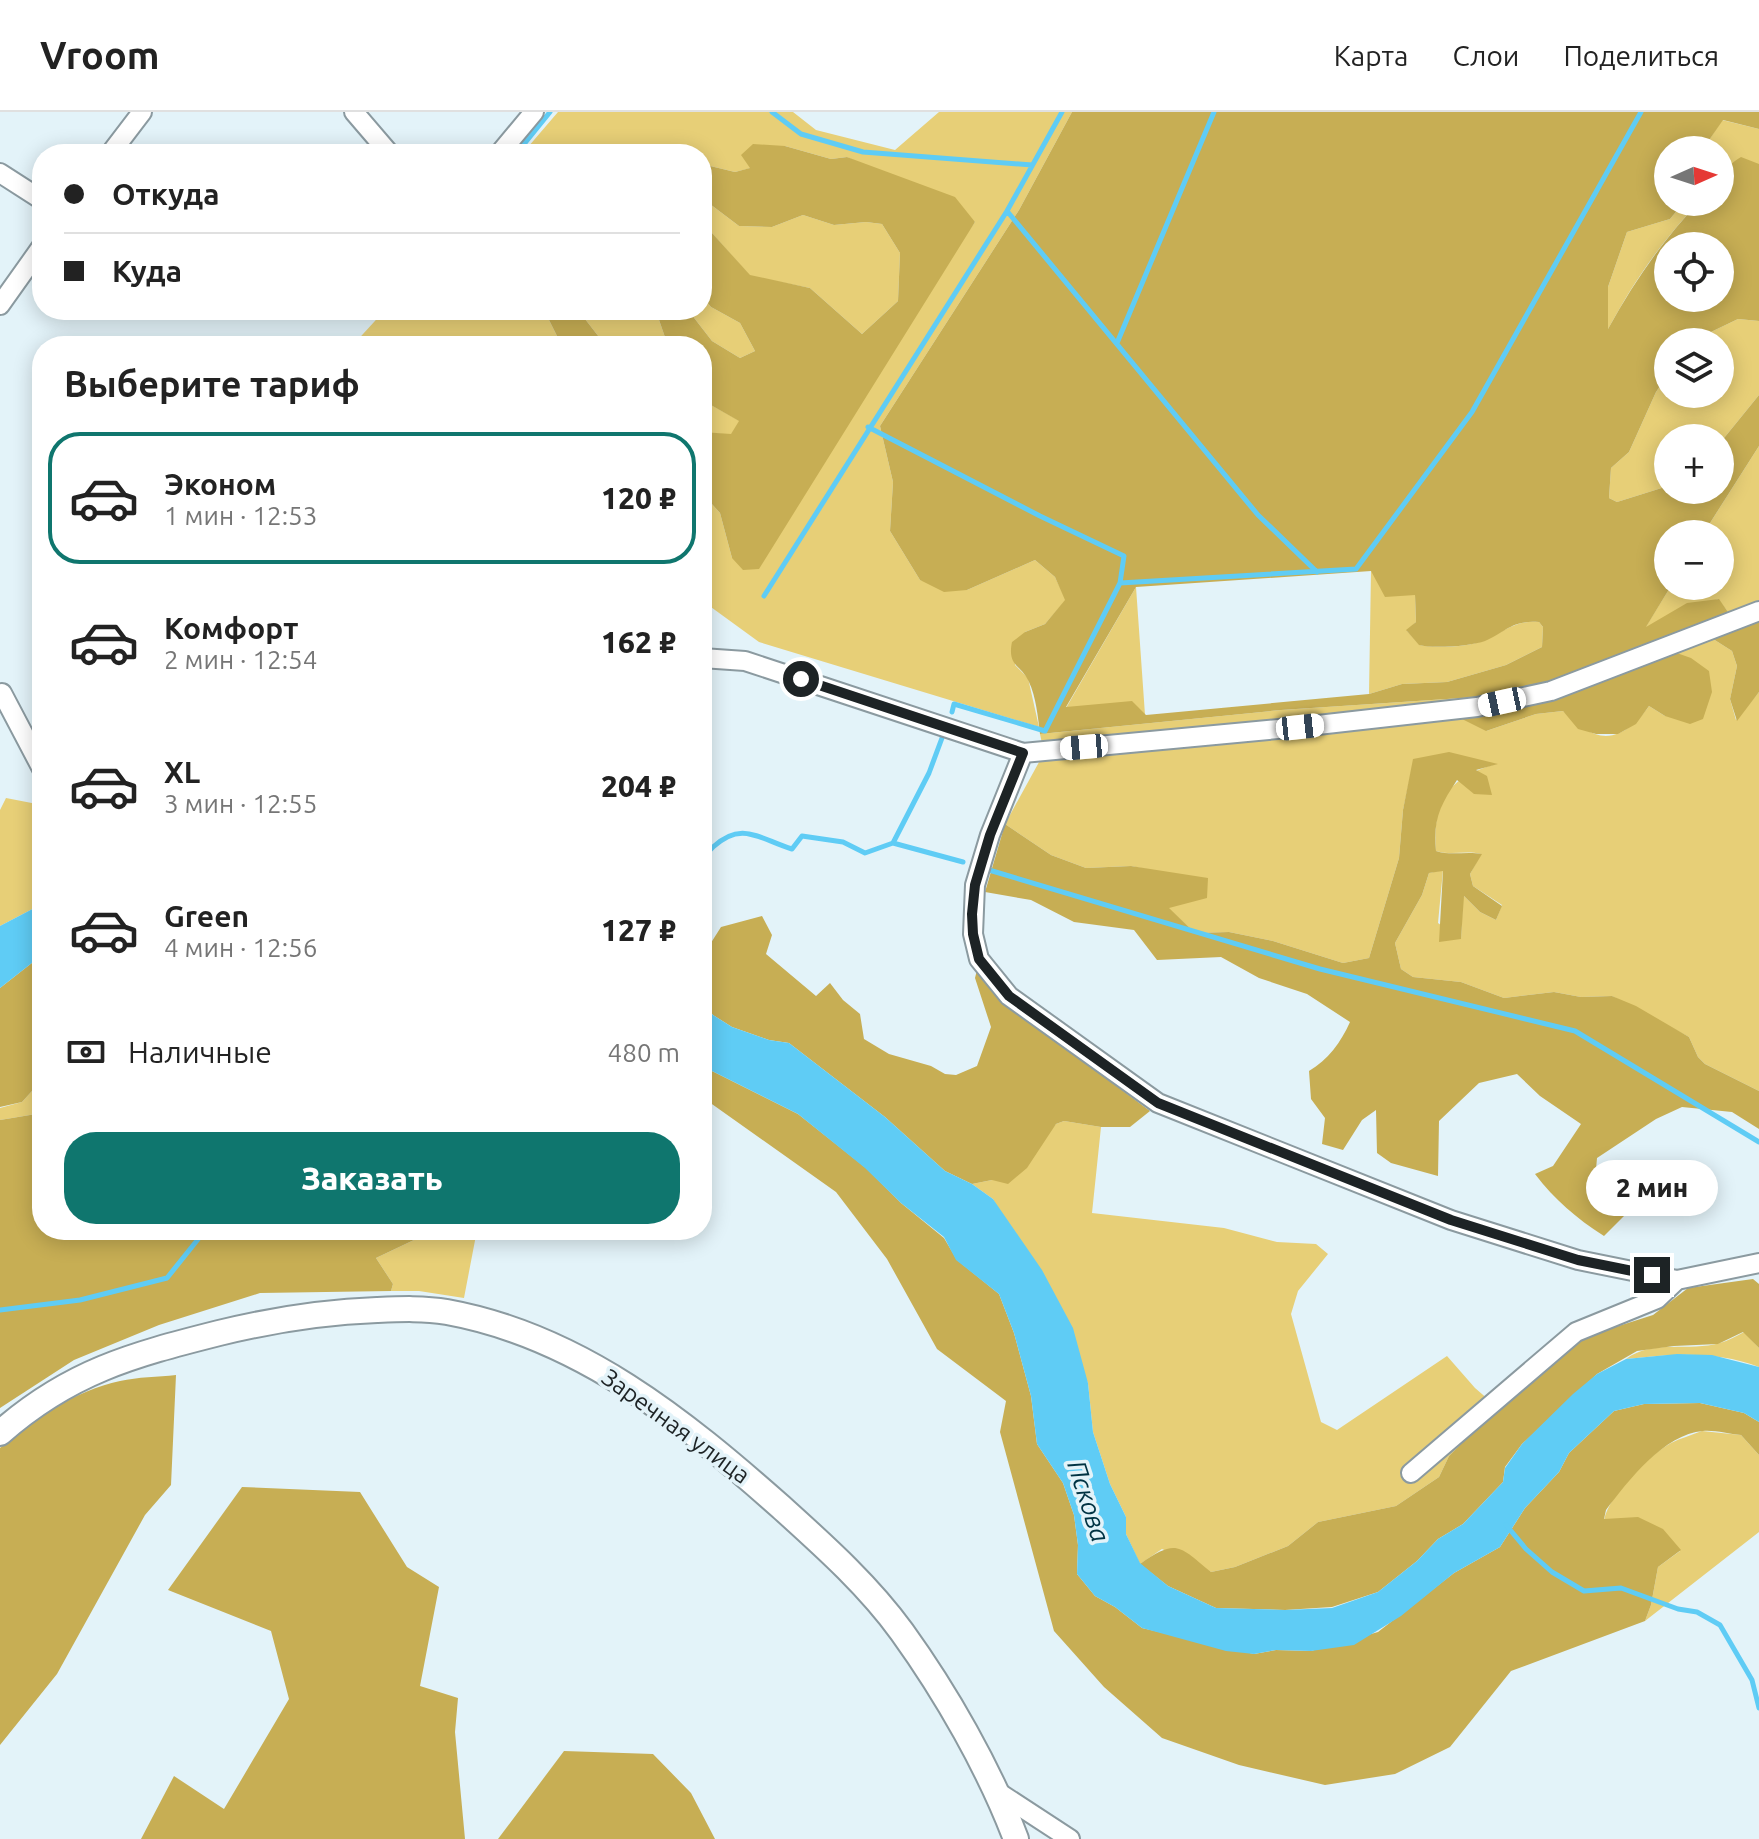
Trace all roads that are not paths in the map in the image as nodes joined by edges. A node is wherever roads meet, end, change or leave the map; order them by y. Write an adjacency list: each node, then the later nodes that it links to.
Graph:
1 (142, 112): 4 (street)
2 (354, 112): 5 (street)
3 (534, 112): 6 (street)
4 (118, 144)
5 (381, 144)
6 (507, 144)
7 (0, 173): 8 (street)
8 (32, 194)
9 (32, 260): 10 (street)
10 (0, 305)
11 (1759, 611): 15 (street)
12 (712, 659): 15 (street)
13 (2, 693): 14 (street)
14 (32, 750)
15 (1023, 753): 17 (street)
16 (1759, 1263): 17 (street)
17 (1677, 1280): 19 (street)
18 (0, 1433): 20 (street, Заречная улица)
19 (1411, 1473)
20 (998, 1792): 21 (street, Заречная улица); 22 (street, Заречная улица)
21 (1016, 1839)
22 (1070, 1839)

